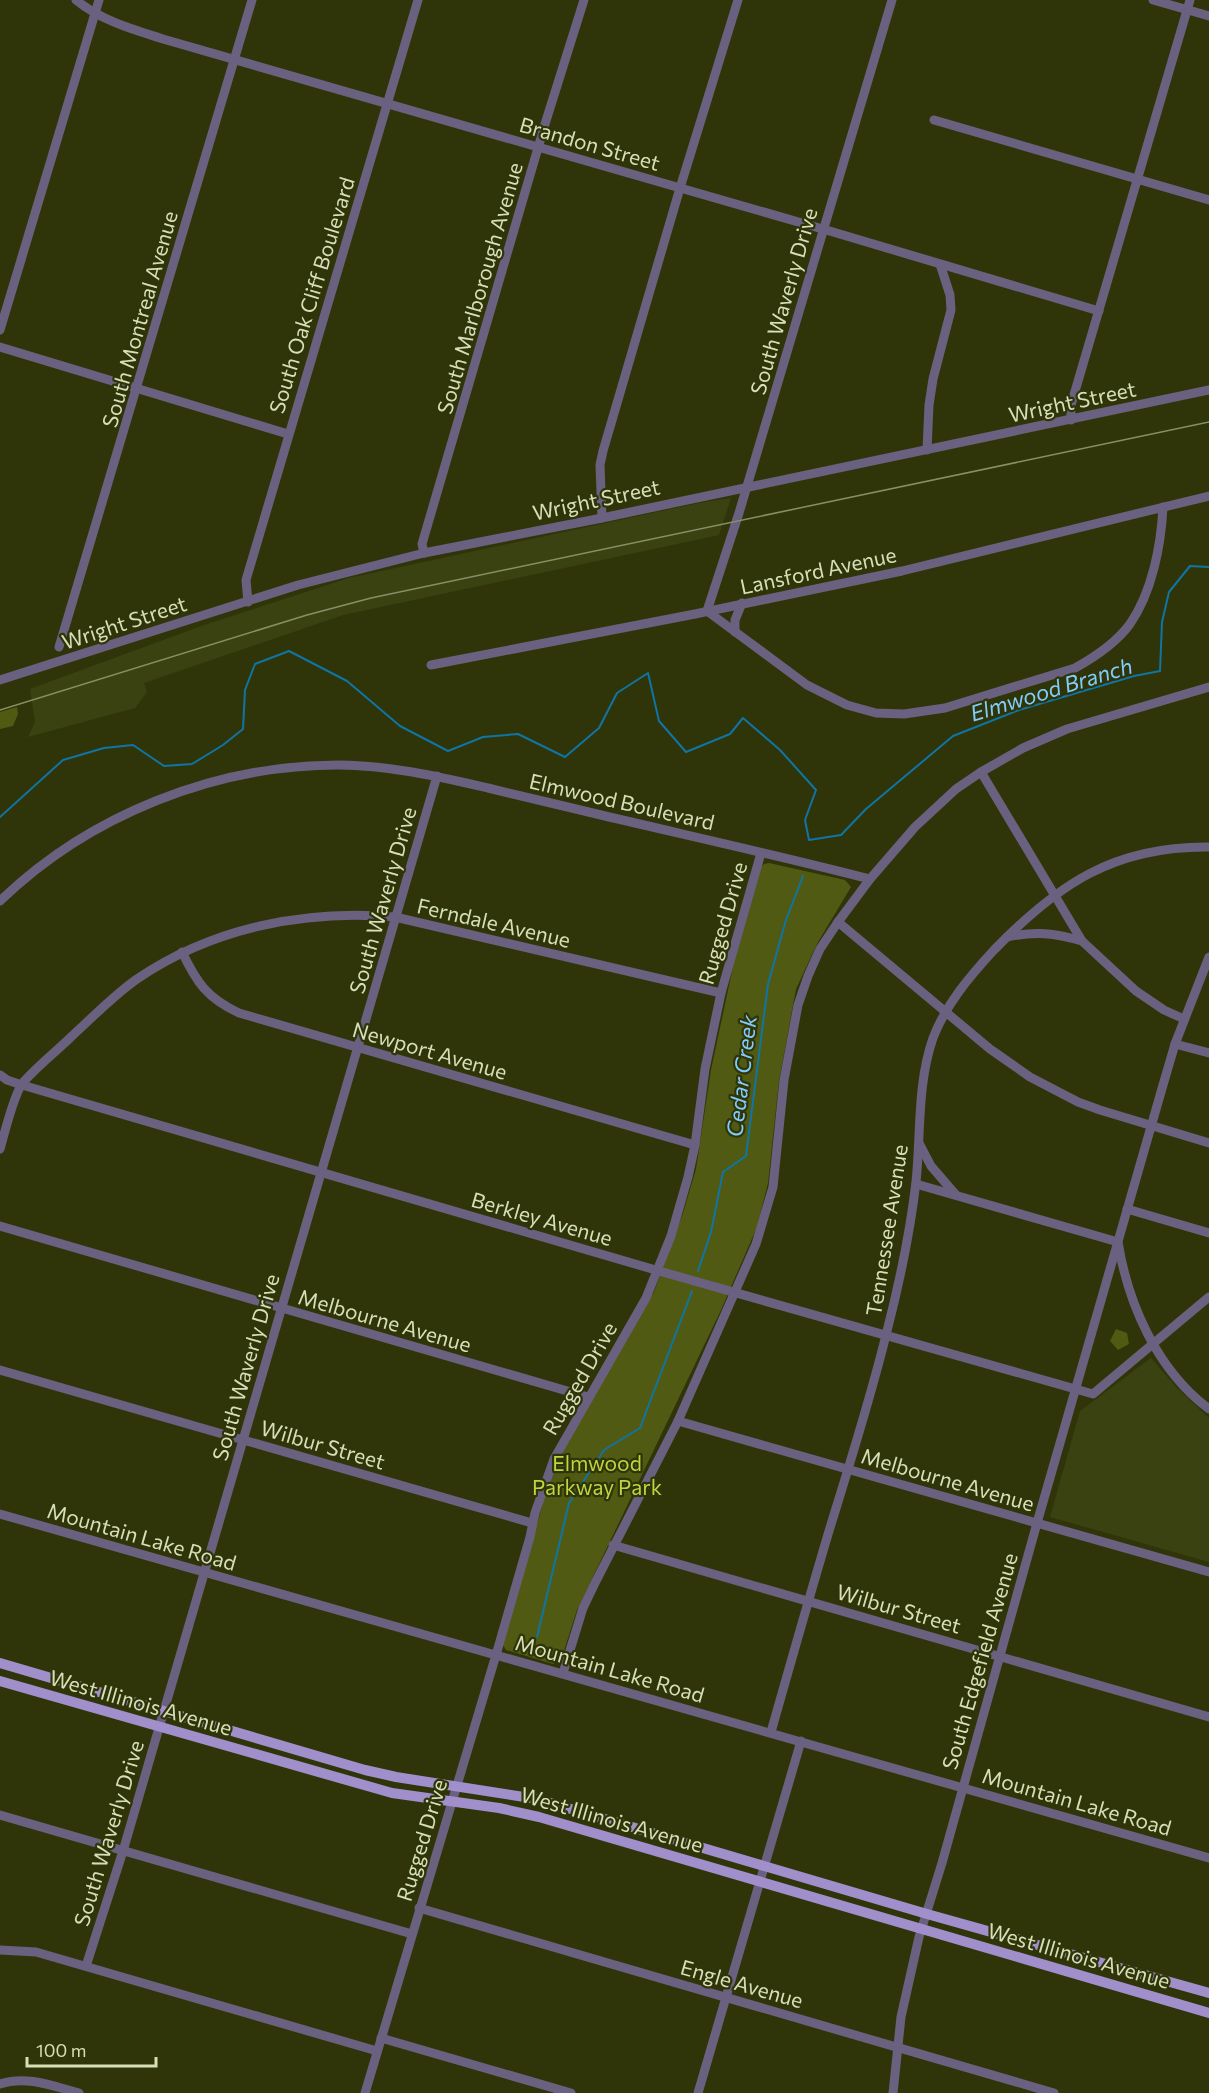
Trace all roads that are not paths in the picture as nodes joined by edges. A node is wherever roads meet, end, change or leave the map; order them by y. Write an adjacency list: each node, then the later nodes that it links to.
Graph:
1 (76, 0): 10 (street, Brandon Street)
2 (99, 0): 10 (street)
3 (252, 0): 12 (street, South Montreal Avenue)
4 (418, 0): 13 (street, South Oak Cliff Boulevard)
5 (584, 0): 15 (street, South Marlborough Avenue)
6 (738, 0): 17 (street)
7 (890, 0): 19 (street, South Waverly Drive)
8 (1154, 0): 9 (street)
9 (1188, 5): 11 (street); 16 (street)
10 (94, 14): 12 (street, Brandon Street); 22 (street)
11 (1209, 16)
12 (234, 60): 13 (street, Brandon Street); 24 (street, South Montreal Avenue)
13 (387, 104): 15 (street, Brandon Street); 27 (street, South Oak Cliff Boulevard)
14 (934, 120): 16 (street)
15 (539, 148): 17 (street, Brandon Street); 33 (street, South Marlborough Avenue)
16 (1137, 180): 18 (street); 21 (street)
17 (680, 188): 19 (street, Brandon Street); 32 (street)
18 (1209, 200)
19 (823, 229): 20 (street, Brandon Street); 29 (street, South Waverly Drive)
20 (940, 264): 21 (street, Brandon Street); 28 (street)
21 (1099, 311): 26 (street)
22 (0, 330)
23 (0, 347): 24 (street)
24 (137, 388): 27 (street); 38 (street, South Montreal Avenue)
25 (1209, 390): 26 (street, Wright Street)
26 (1071, 420): 28 (street, Wright Street)
27 (288, 434): 34 (street, South Oak Cliff Boulevard)
28 (927, 450): 29 (street, Wright Street)
29 (747, 486): 32 (street, Wright Street); 36 (street, South Waverly Drive)
30 (1209, 496): 31 (street, Lansford Avenue)
31 (1163, 507): 35 (street, Lansford Avenue); 37 (street)
32 (602, 518): 33 (street, Wright Street)
33 (424, 553): 34 (street, Wright Street)
34 (248, 602): 40 (street, Wright Street)
35 (742, 603): 36 (street, Lansford Avenue); 37 (street)
36 (707, 611): 37 (street); 39 (street, Lansford Avenue)
37 (735, 632)
38 (59, 647)
39 (431, 665)
40 (0, 680)
41 (1209, 690): 42 (street)
42 (981, 772): 46 (street); 47 (street)
43 (437, 777): 45 (street, Elmwood Boulevard); 48 (street, Elmwood Boulevard); 49 (street, South Waverly Drive)
44 (1209, 847): 47 (street, Tennessee Avenue)
45 (761, 853): 46 (street, Elmwood Boulevard); 56 (street, Rugged Drive)
46 (870, 879): 50 (street)
47 (1054, 895): 51 (street, Tennessee Avenue); 52 (street)
48 (0, 901)
49 (395, 917): 53 (street, Ferndale Avenue); 56 (street, Ferndale Avenue); 60 (street, South Waverly Drive)
50 (838, 922): 57 (street); 77 (street)
51 (1007, 937): 52 (street); 57 (street, Tennessee Avenue)
52 (1082, 941): 58 (street)
53 (182, 952): 60 (street, Newport Avenue); 63 (street, Ferndale Avenue)
54 (1209, 957): 55 (street, South Edgefield Avenue)
55 (1205, 977): 58 (street, South Edgefield Avenue)
56 (721, 993): 67 (street, Rugged Drive)
57 (946, 1012): 64 (street); 65 (street, Tennessee Avenue)
58 (1184, 1019): 59 (street, South Edgefield Avenue)
59 (1175, 1044): 61 (street); 64 (street, South Edgefield Avenue)
60 (358, 1047): 67 (street, Newport Avenue); 69 (street, South Waverly Drive)
61 (1209, 1053)
62 (0, 1075): 63 (street, Berkley Avenue)
63 (22, 1085): 68 (street); 69 (street, Berkley Avenue)
64 (1150, 1127): 66 (street); 72 (street, South Edgefield Avenue)
65 (919, 1143): 70 (street, Tennessee Avenue); 71 (street)
66 (1209, 1143)
67 (695, 1145): 76 (street, Rugged Drive)
68 (0, 1149)
69 (321, 1172): 76 (street, Berkley Avenue); 79 (street, South Waverly Drive)
70 (916, 1184): 71 (street); 80 (street, Tennessee Avenue)
71 (958, 1197): 75 (street)
72 (1127, 1209): 74 (street); 75 (street, South Edgefield Avenue)
73 (0, 1226): 79 (street, Melbourne Avenue)
74 (1209, 1233)
75 (1118, 1242): 81 (street, South Edgefield Avenue); 83 (street, South Edgefield Avenue)
76 (658, 1270): 77 (street, Berkley Avenue); 84 (street, Rugged Drive)
77 (736, 1292): 80 (street, Berkley Avenue); 86 (street)
78 (1209, 1297): 81 (street)
79 (281, 1308): 84 (street, Melbourne Avenue); 87 (street, South Waverly Drive)
80 (886, 1335): 83 (street, Berkley Avenue); 88 (street, Tennessee Avenue)
81 (1153, 1343): 83 (street); 85 (street)
82 (0, 1370): 87 (street, Wilbur Street)
83 (1076, 1389): 91 (street, South Edgefield Avenue)
84 (588, 1397): 90 (street, Rugged Drive)
85 (1209, 1409)
86 (678, 1421): 88 (street, Melbourne Avenue); 92 (street)
87 (242, 1440): 90 (street, Wilbur Street); 94 (street, South Waverly Drive)
88 (848, 1469): 91 (street, Melbourne Avenue); 95 (street, Tennessee Avenue)
89 (0, 1514): 94 (street, Mountain Lake Road)
90 (532, 1523): 96 (street, Rugged Drive)
91 (1036, 1523): 93 (street, Melbourne Avenue); 97 (street, South Edgefield Avenue)
92 (614, 1545): 95 (street, Wilbur Street); 100 (street)
93 (1209, 1572)
94 (204, 1573): 96 (street, Mountain Lake Road); 102 (street, South Waverly Drive)
95 (809, 1601): 97 (street, Wilbur Street); 105 (street, Tennessee Avenue)
96 (496, 1655): 100 (street, Mountain Lake Road); 109 (street, Rugged Drive)
97 (999, 1656): 103 (street, Wilbur Street); 110 (street, South Edgefield Avenue)
98 (0, 1663): 99 (main road, West Illinois Avenue)
99 (12, 1667): 101 (main road); 102 (main road, West Illinois Avenue)
100 (563, 1673): 105 (street, Mountain Lake Road)
101 (4, 1682): 104 (main road, West Illinois Avenue)
102 (164, 1711): 104 (street, South Waverly Drive); 107 (main road, West Illinois Avenue)
103 (1209, 1716)
104 (159, 1727): 108 (main road, West Illinois Avenue); 115 (street, South Waverly Drive)
105 (771, 1732): 106 (street, Mountain Lake Road)
106 (801, 1741): 110 (street, Mountain Lake Road); 117 (street)
107 (303, 1752): 108 (main road); 109 (main road, West Illinois Avenue)
108 (298, 1767): 111 (main road, West Illinois Avenue)
109 (457, 1785): 111 (street, Rugged Drive); 113 (main road, West Illinois Avenue)
110 (963, 1787): 116 (street, Mountain Lake Road); 120 (street, South Edgefield Avenue)
111 (451, 1802): 114 (main road, West Illinois Avenue); 119 (street, Rugged Drive)
112 (0, 1815): 115 (street)
113 (612, 1821): 114 (main road); 117 (main road, West Illinois Avenue)
114 (608, 1837): 118 (main road, West Illinois Avenue)
115 (123, 1851): 122 (street); 125 (street, South Waverly Drive)
116 (1209, 1858)
117 (765, 1865): 118 (street); 120 (main road, West Illinois Avenue)
118 (760, 1881): 121 (main road, West Illinois Avenue); 128 (street)
119 (419, 1908): 122 (street, Rugged Drive); 128 (street, Engle Avenue)
120 (927, 1914): 121 (street, South Edgefield Avenue); 124 (main road, West Illinois Avenue)
121 (922, 1929): 126 (main road, West Illinois Avenue); 131 (street, South Edgefield Avenue)
122 (412, 1934): 130 (street, Rugged Drive)
123 (0, 1950): 125 (street)
124 (1079, 1956): 126 (main road); 127 (main road, West Illinois Avenue)
125 (86, 1966): 132 (street)
126 (1073, 1975): 129 (main road, West Illinois Avenue)
127 (1209, 1994)
128 (726, 1997): 131 (street, Engle Avenue); 137 (street)
129 (1209, 2013)
130 (381, 2038): 132 (street, Rugged Drive); 136 (street)
131 (896, 2046): 138 (street, South Edgefield Avenue); 139 (street, Engle Avenue)
132 (377, 2051): 135 (street, Rugged Drive)
133 (0, 2084): 134 (street)
134 (79, 2093)
135 (365, 2093)
136 (571, 2093)
137 (698, 2093)
138 (893, 2093)
139 (1054, 2093)

